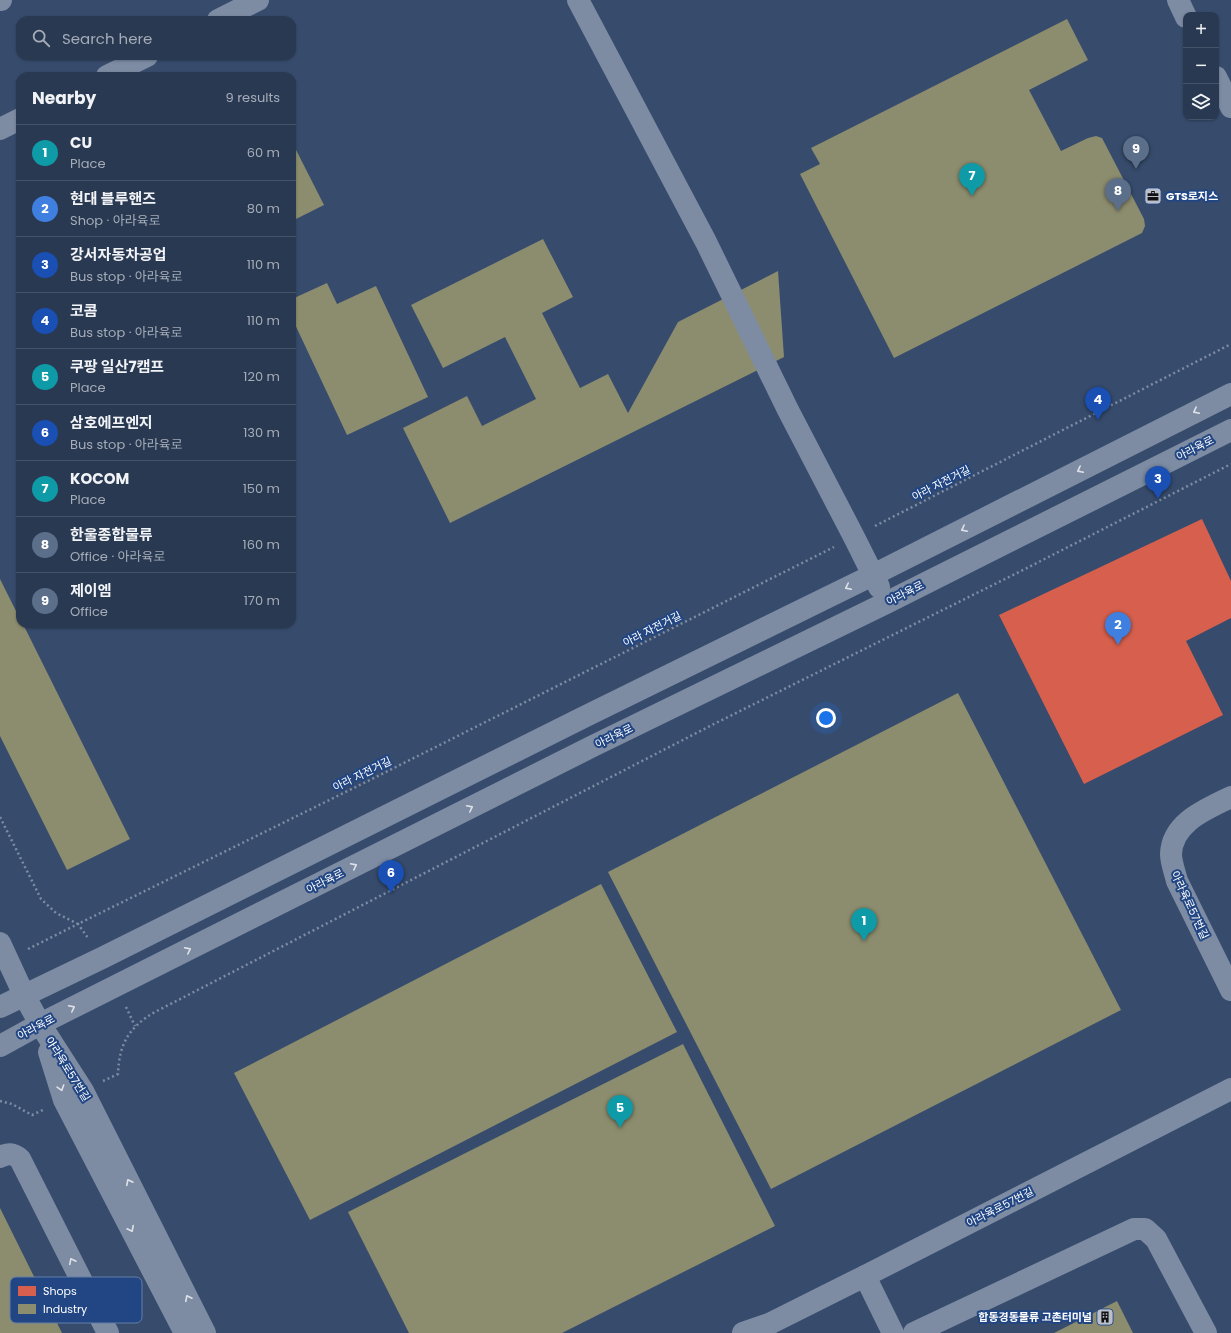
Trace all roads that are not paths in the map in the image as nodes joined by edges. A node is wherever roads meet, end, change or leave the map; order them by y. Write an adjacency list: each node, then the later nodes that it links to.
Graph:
1 (258, 0): 5 (street)
2 (578, 0): 14 (street)
3 (1178, 0): 4 (street)
4 (1184, 12)
5 (226, 16)
6 (138, 60): 7 (street)
7 (115, 72)
8 (1219, 83): 9 (street)
9 (1231, 107)
10 (16, 121): 11 (street)
11 (0, 129)
12 (1231, 394): 14 (street, one-way to 14)
13 (1231, 430): 15 (street, 아라육로)
14 (873, 575): 15 (street); 19 (street, one-way to 19)
15 (886, 603): 21 (street, 아라육로, one-way to 15)
16 (1231, 797): 18 (street, 아라육로57번길)
17 (0, 943): 19 (street)
18 (1231, 990)
19 (24, 995): 20 (street); 21 (street)
20 (0, 1007)
21 (40, 1024): 22 (street, 아라육로); 30 (street, 아라육로57번길, one-way to 30); 31 (street, 아라육로57번길, one-way to 21)
22 (0, 1046)
23 (1231, 1089): 25 (street, 아라육로57번길)
24 (0, 1157): 26 (street, one-way to 24)
25 (865, 1276): 28 (street, 아라육로57번길); 33 (street)
26 (80, 1277)
27 (103, 1323): 29 (street, one-way to 27)
28 (762, 1328): 32 (street, 아라육로57번길)
29 (108, 1333)
30 (185, 1333)
31 (205, 1333)
32 (743, 1333)
33 (893, 1333)
34 (914, 1333): 35 (street)
35 (1206, 1333)

